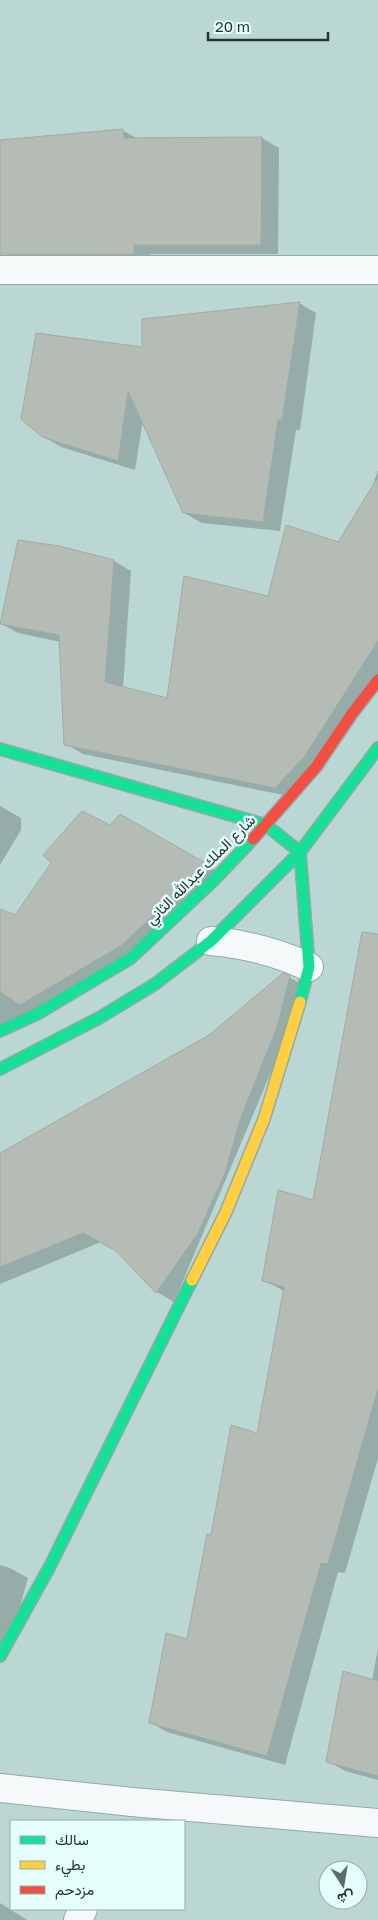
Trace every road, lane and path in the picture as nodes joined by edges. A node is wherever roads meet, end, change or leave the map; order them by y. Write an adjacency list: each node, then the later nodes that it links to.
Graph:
1 (0, 270): 2 (street)
2 (378, 270)
3 (378, 680): 6 (street, شارع الملك عبدالله الثاني)
4 (378, 748): 7 (street)
5 (0, 749): 6 (street)
6 (266, 825): 7 (street); 10 (street, شارع الملك عبدالله الثاني)
7 (300, 852): 8 (street); 9 (street)
8 (211, 941): 9 (street); 11 (street)
9 (309, 967): 12 (street)
10 (0, 1031)
11 (0, 1069)
12 (0, 1656)
13 (0, 1788): 14 (street)
14 (128, 1812): 15 (street)
15 (378, 1823)

